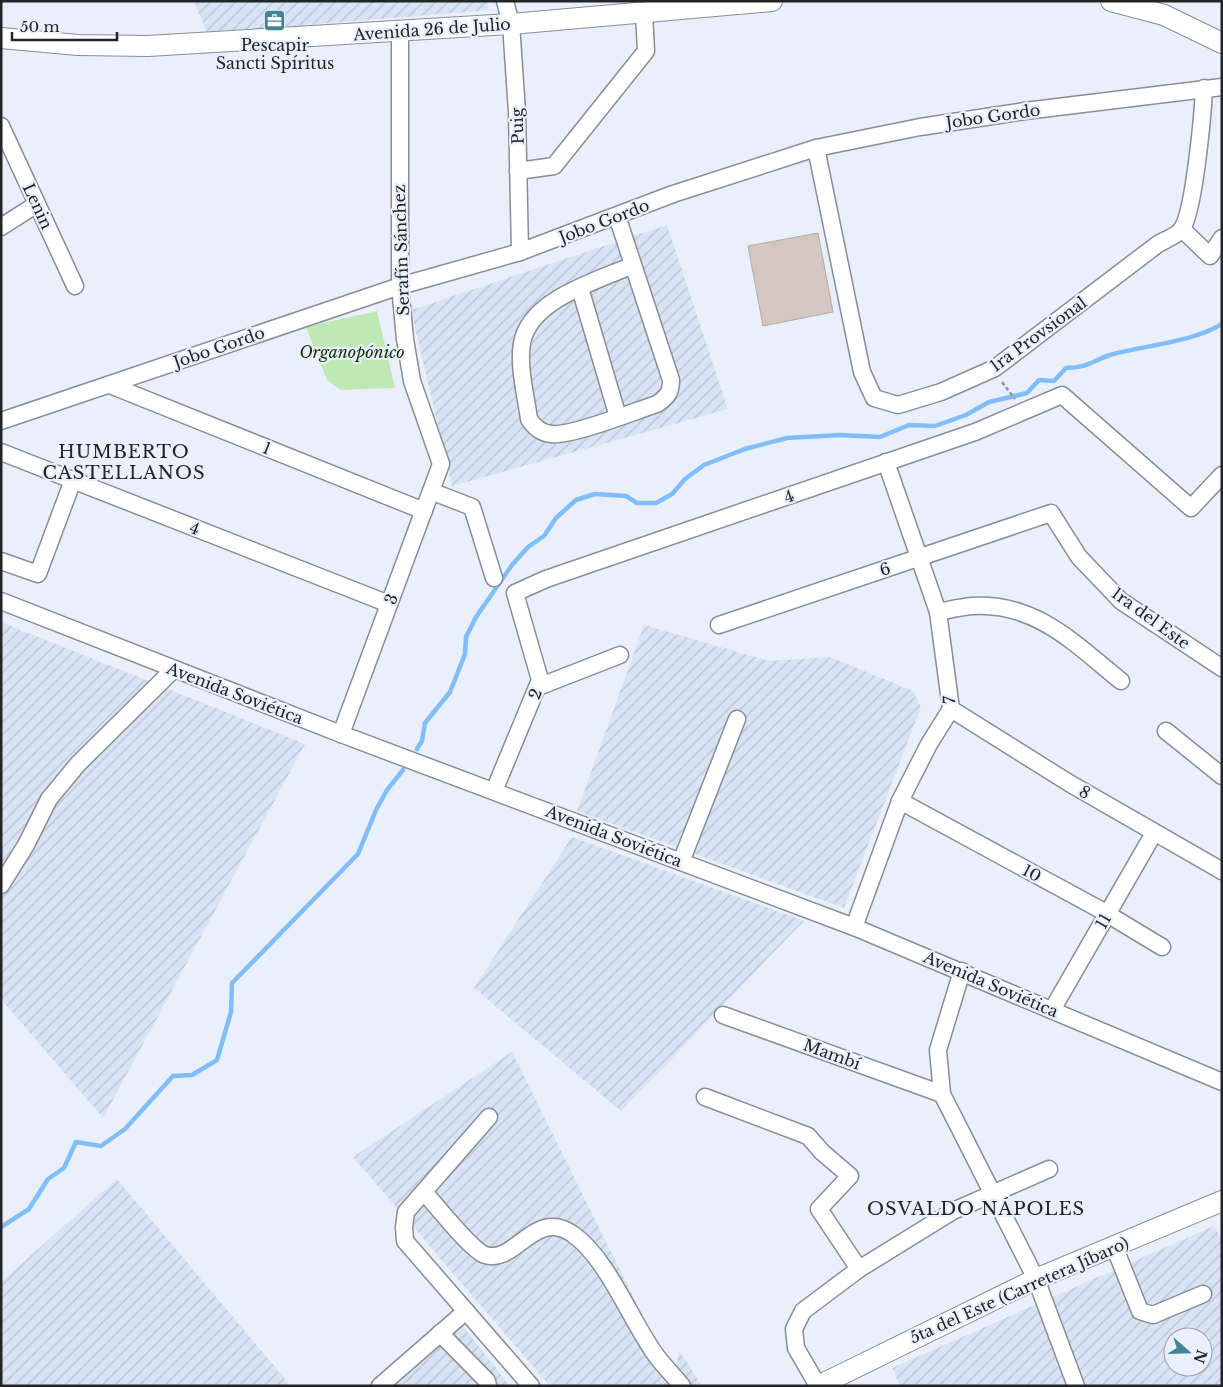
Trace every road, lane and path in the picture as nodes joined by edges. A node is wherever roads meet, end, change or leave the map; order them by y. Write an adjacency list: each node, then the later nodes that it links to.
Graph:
1 (505, 1): 5 (street, Puig)
2 (772, 1): 4 (main road, Avenida 26 de Julio)
3 (1111, 1): 8 (main road)
4 (644, 12): 5 (main road, Avenida 26 de Julio); 13 (street)
5 (511, 24): 6 (main road, Avenida 26 de Julio); 13 (street, Puig)
6 (400, 30): 7 (main road, Avenida 26 de Julio); 22 (street, Serafín Sánchez)
7 (1, 38)
8 (1222, 43)
9 (1204, 88): 10 (street, Jobo Gordo); 12 (street, Jobo Gordo); 17 (street)
10 (1222, 88)
11 (1, 126): 14 (street, Lenin)
12 (816, 148): 15 (street, Jobo Gordo); 17 (street, 1ra Provsional)
13 (518, 171): 19 (street, Puig)
14 (38, 204): 16 (street); 21 (street, Lenin)
15 (617, 216): 19 (street, Jobo Gordo); 20 (street)
16 (1, 227)
17 (1182, 229): 18 (street)
18 (1222, 238)
19 (520, 252): 22 (street, Jobo Gordo)
20 (633, 265): 23 (street); 25 (street)
21 (75, 286)
22 (400, 286): 24 (street, Jobo Gordo); 29 (street, Serafín Sánchez)
23 (580, 288): 25 (street); 25 (street)
24 (110, 385): 26 (street, Jobo Gordo); 33 (street, 1)
25 (618, 417)
26 (1, 422)
27 (1, 452): 31 (street, 4)
28 (886, 462): 30 (street, 4); 35 (street, 7); 38 (street, 4)
29 (441, 464): 32 (street, 3)
30 (1222, 475)
31 (73, 480): 36 (street); 40 (street, 4)
32 (432, 492): 33 (street, 3); 37 (street)
33 (424, 511): 40 (street, 3)
34 (1051, 513): 35 (street, 6); 44 (street, 1ra del Este)
35 (920, 556): 41 (street, 7); 42 (street, 6)
36 (1, 561)
37 (494, 578)
38 (515, 593): 47 (street, 2)
39 (1, 601): 45 (street, Avenida Soviética)
40 (389, 604): 51 (street, 3)
41 (938, 612): 46 (street); 48 (street, 7)
42 (719, 625)
43 (620, 655): 47 (street)
44 (1222, 668)
45 (174, 669): 51 (street, Avenida Soviética); 58 (street)
46 (1121, 681)
47 (538, 687): 53 (street, 2)
48 (951, 709): 54 (street, 7); 55 (street, 8)
49 (737, 719): 56 (street)
50 (1166, 731): 52 (street)
51 (341, 734): 53 (street, Avenida Soviética)
52 (1222, 776)
53 (494, 792): 56 (street, Avenida Soviética)
54 (900, 801): 59 (street, 10); 60 (street, 7)
55 (1154, 832): 57 (street, 8); 59 (street, 11)
56 (681, 862): 60 (street, Avenida Soviética)
57 (1222, 872)
58 (1, 885)
59 (1107, 914): 61 (street, 10); 63 (street, 11)
60 (854, 927): 62 (street, Avenida Soviética)
61 (1162, 947)
62 (962, 971): 63 (street, Avenida Soviética); 66 (street)
63 (1052, 1010): 65 (street, Avenida Soviética)
64 (723, 1015): 66 (street, Mambí)
65 (1222, 1082)
66 (942, 1094): 71 (street)
67 (705, 1097): 74 (street)
68 (489, 1118): 70 (street)
69 (1049, 1169): 71 (street)
70 (424, 1192): 77 (street); 82 (street)
71 (992, 1195): 74 (street); 75 (street)
72 (1222, 1202): 73 (main road, 5ta del Este (Carretera Jíbaro))
73 (1114, 1246): 75 (main road, 5ta del Este (Carretera Jíbaro)); 76 (street)
74 (858, 1269): 83 (street)
75 (1036, 1279): 83 (main road, 5ta del Este (Carretera Jíbaro)); 84 (street)
76 (1203, 1294)
77 (466, 1311): 78 (street); 81 (street)
78 (440, 1332): 79 (street); 80 (street)
79 (380, 1386)
80 (488, 1386)
81 (531, 1386)
82 (682, 1386)
83 (818, 1386)
84 (1076, 1386)

